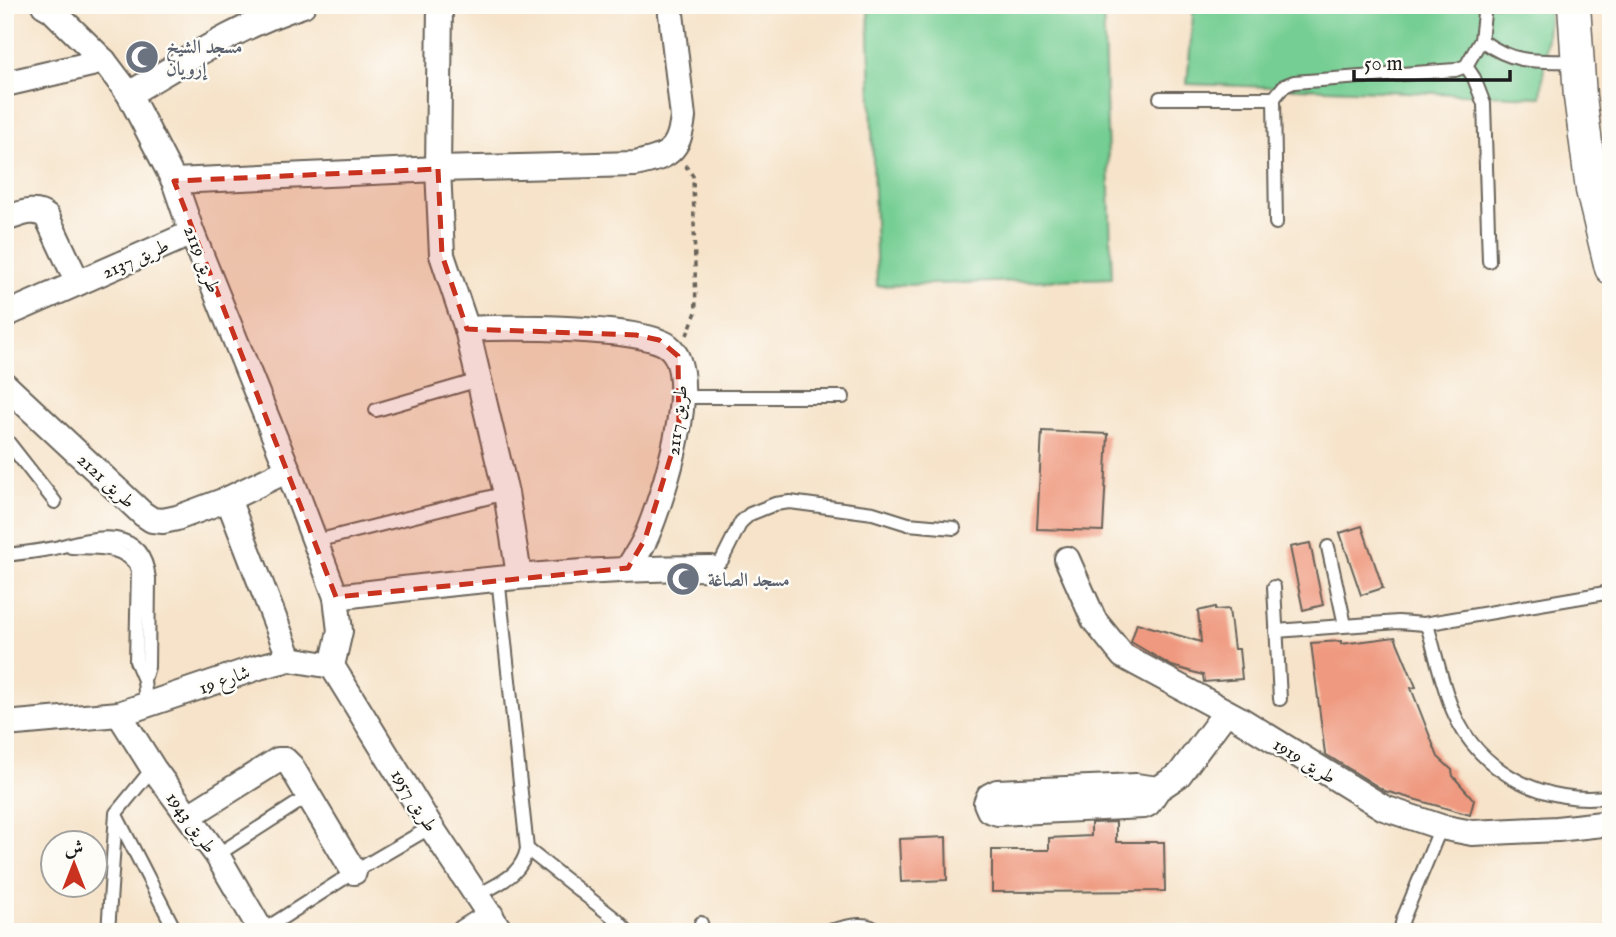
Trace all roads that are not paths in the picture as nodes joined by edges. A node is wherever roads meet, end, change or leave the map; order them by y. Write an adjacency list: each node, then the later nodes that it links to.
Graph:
1 (440, 5): 15 (street)
2 (670, 5): 15 (street)
3 (1485, 5): 7 (lane)
4 (1574, 5): 9 (street)
5 (49, 7): 8 (street, طريق 2119)
6 (289, 7): 12 (street)
7 (1481, 40): 9 (lane); 10 (lane)
8 (104, 61): 11 (street); 12 (street, طريق 2119)
9 (1577, 61): 21 (street)
10 (1466, 66): 14 (lane); 20 (lane)
11 (5, 84)
12 (129, 94): 16 (street, طريق 2119)
13 (1160, 98): 14 (lane)
14 (1274, 98): 18 (lane)
15 (438, 169): 16 (street); 24 (street)
16 (174, 181): 19 (street, طريق 2119)
17 (5, 219): 22 (street, طريق 2137)
18 (1276, 223)
19 (192, 233): 22 (street, طريق 2137); 31 (street, طريق 2119)
20 (1489, 261)
21 (1611, 268)
22 (78, 283): 23 (street, طريق 2137)
23 (5, 314)
24 (467, 329): 25 (street); 27 (street, طريق 2117)
25 (479, 380): 29 (lane); 32 (street)
26 (5, 384): 33 (street, طريق 2121)
27 (681, 397): 28 (lane); 40 (street, طريق 2117)
28 (843, 397)
29 (376, 410)
30 (5, 438): 34 (lane)
31 (288, 470): 33 (street, طريق 2121); 36 (street, طريق 2119)
32 (506, 493): 36 (lane); 42 (street)
33 (228, 499): 49 (street)
34 (55, 502)
35 (954, 528): 41 (lane)
36 (316, 541): 45 (street, طريق 2119)
37 (1328, 547): 47 (lane)
38 (5, 555): 52 (lane)
39 (1067, 559): 53 (street, طريق 1919)
40 (628, 568): 41 (street); 42 (street)
41 (711, 568)
42 (509, 576): 45 (street); 65 (lane)
43 (1274, 587): 48 (lane)
44 (1611, 592): 46 (lane)
45 (336, 597): 50 (street, طريق 2119)
46 (1424, 624): 47 (lane); 59 (lane)
47 (1345, 625): 48 (lane)
48 (1276, 631): 51 (lane)
49 (290, 659): 50 (street, شارع 19); 52 (street, شارع 19)
50 (332, 666): 63 (street, طريق 1957)
51 (1280, 699)
52 (146, 705): 54 (street, شارع 19)
53 (1226, 712): 57 (street); 64 (street, طريق 1919)
54 (119, 715): 55 (street, شارع 19); 56 (street, طريق 1943)
55 (5, 724)
56 (153, 768): 60 (lane); 61 (street, طريق 1943)
57 (1158, 789): 57 (street)
58 (310, 795): 61 (street); 66 (lane); 67 (street)
59 (1611, 796)
60 (116, 813): 70 (lane); 71 (lane)
61 (189, 816): 66 (street, طريق 1943)
62 (1611, 823): 64 (street, طريق 1919)
63 (430, 827): 67 (lane, طريق 1943); 68 (street, طريق 1957)
64 (1441, 827): 76 (lane)
65 (527, 849): 68 (lane); 73 (lane)
66 (217, 855): 69 (street, طريق 1943)
67 (354, 872): 69 (lane, طريق 1943)
68 (490, 914): 72 (street)
69 (262, 931)
70 (108, 932)
71 (176, 932)
72 (464, 932)
73 (628, 932)
74 (825, 932): 75 (lane)
75 (878, 932)
76 (1400, 932)

